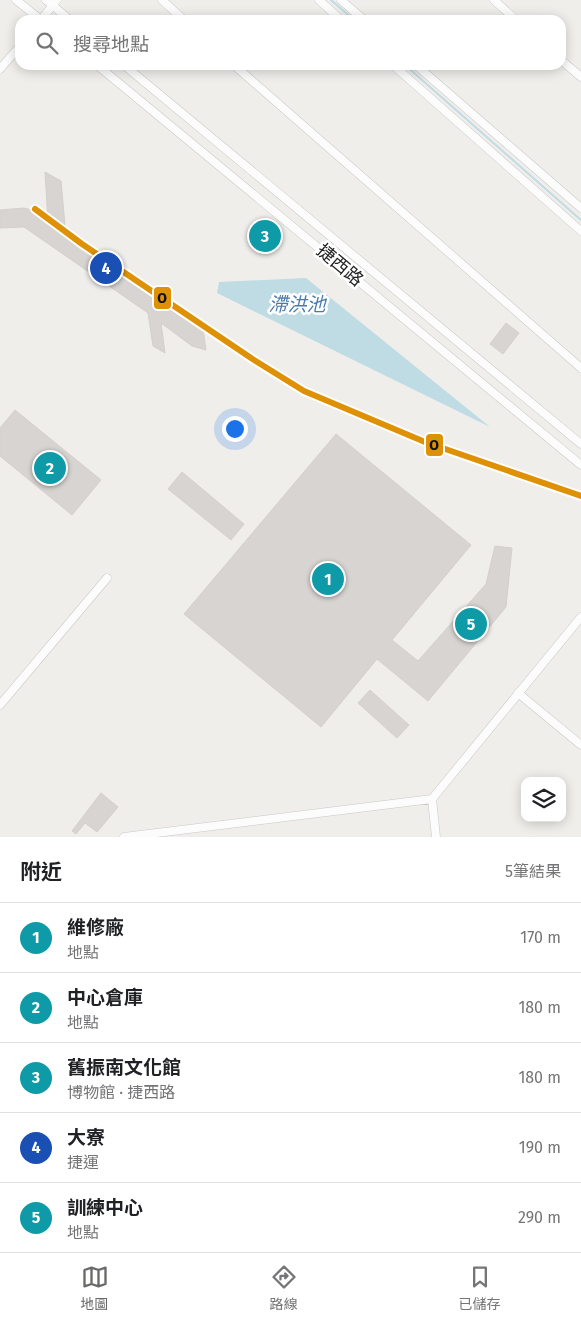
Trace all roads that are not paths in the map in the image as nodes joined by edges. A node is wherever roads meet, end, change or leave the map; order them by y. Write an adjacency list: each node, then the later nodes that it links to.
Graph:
1 (16, 0): 8 (street)
2 (46, 0): 7 (street)
3 (162, 0): 11 (street)
4 (319, 0): 12 (street)
5 (341, 0): 13 (street)
6 (494, 0): 14 (street)
7 (55, 3): 9 (street); 10 (street)
8 (35, 15)
9 (45, 15)
10 (66, 15)
11 (178, 15)
12 (336, 15)
13 (358, 15)
14 (510, 15)
15 (15, 52): 17 (street)
16 (566, 64): 23 (street)
17 (0, 69)
18 (103, 70): 28 (street, 捷西路)
19 (130, 70): 27 (street, 捷西路)
20 (240, 70): 26 (street)
21 (399, 70): 25 (street)
22 (422, 70): 24 (street)
23 (581, 77)
24 (581, 208)
25 (581, 230)
26 (581, 368)
27 (581, 444)
28 (581, 465)
29 (107, 578): 32 (street)
30 (581, 617): 31 (street)
31 (518, 693): 33 (street); 34 (street)
32 (0, 705)
33 (581, 745)
34 (432, 799): 35 (street); 37 (street)
35 (172, 834): 36 (street)
36 (124, 837)
37 (436, 837)

